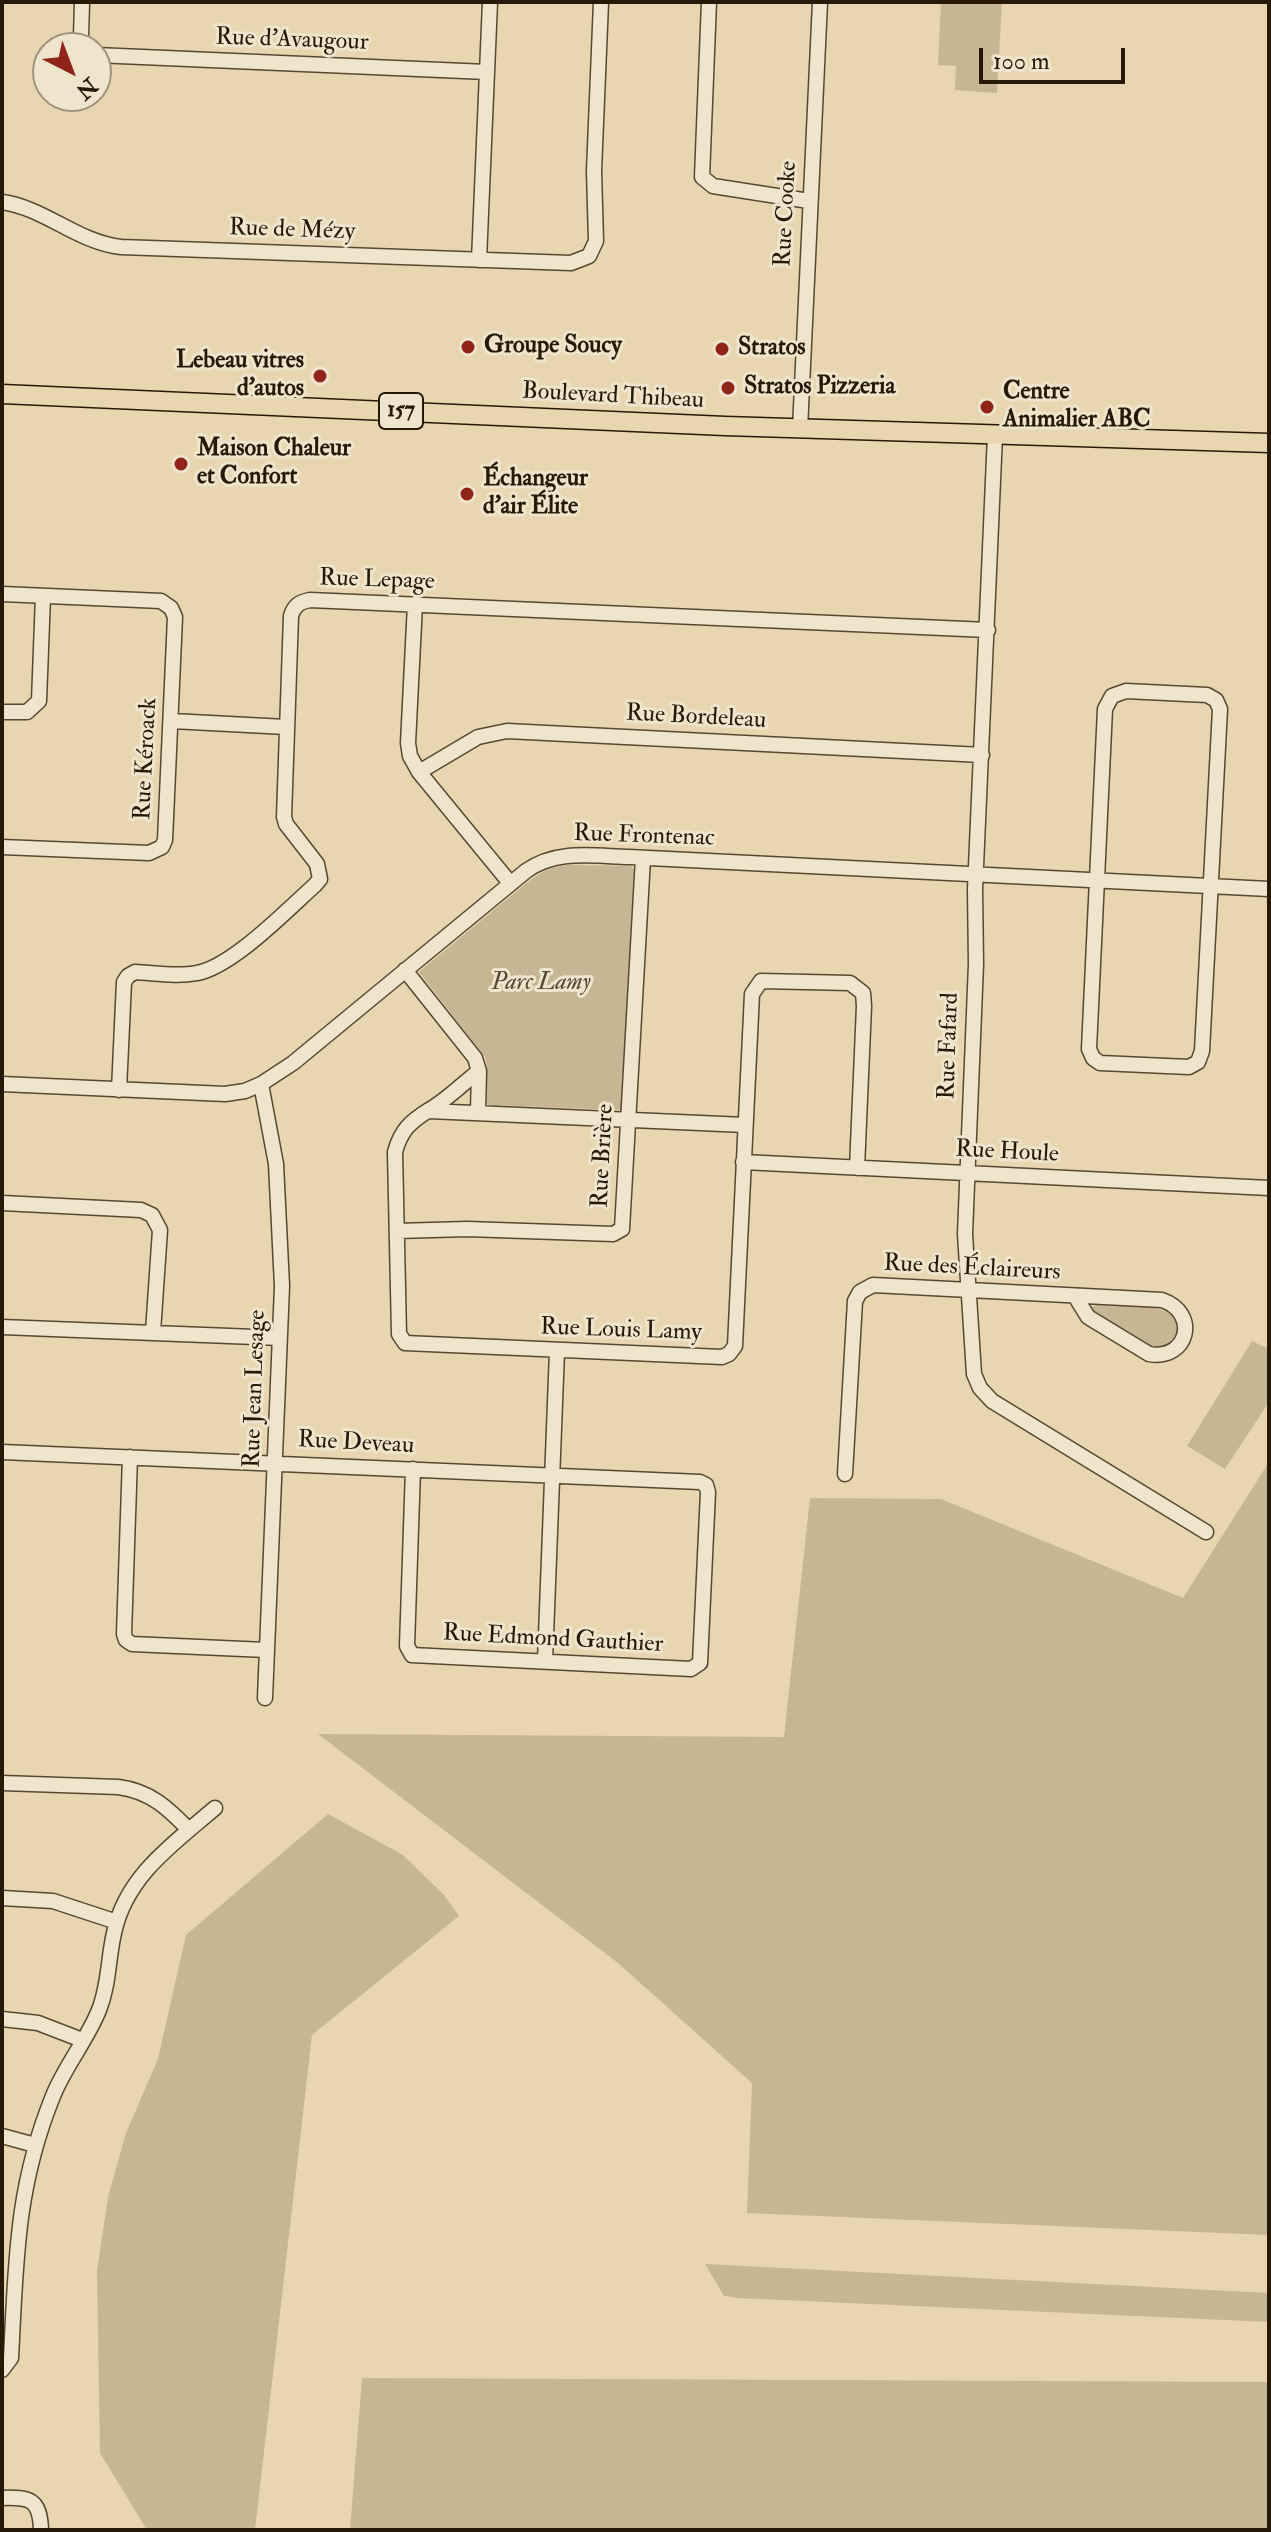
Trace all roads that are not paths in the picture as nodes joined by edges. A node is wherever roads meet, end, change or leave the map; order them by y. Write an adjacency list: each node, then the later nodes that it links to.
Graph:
1 (82, 2): 6 (street)
2 (490, 2): 8 (street)
3 (601, 2): 11 (street, Rue de Mézy)
4 (709, 2): 9 (street)
5 (820, 2): 9 (street, Rue Cooke)
6 (81, 32)
7 (112, 56): 8 (street, Rue d'Avaugour)
8 (487, 72): 11 (street)
9 (809, 201): 13 (street, Rue Cooke)
10 (2, 202): 11 (street, Rue de Mézy)
11 (479, 260)
12 (2, 394): 13 (main road, Boulevard Thibeau / 157)
13 (800, 429): 14 (main road, Boulevard Thibeau / 157)
14 (995, 435): 15 (main road, Boulevard Thibeau / 157); 19 (street, Rue Fafard)
15 (1269, 443)
16 (2, 594): 17 (street)
17 (43, 596): 20 (street); 21 (street, Rue Kéroack)
18 (415, 604): 19 (street, Rue Lepage); 22 (street, Rue Lepage); 24 (street)
19 (988, 630): 23 (street, Rue Fafard)
20 (2, 712)
21 (172, 721): 22 (street); 25 (street, Rue Kéroack)
22 (286, 727): 36 (street, Rue Lepage)
23 (982, 755): 24 (street, Rue Bordeleau); 27 (street, Rue Fafard)
24 (419, 772): 29 (street)
25 (2, 847)
26 (643, 858): 27 (street, Rue Frontenac); 29 (street, Rue Frontenac); 39 (street, Rue Brière)
27 (976, 875): 28 (street, Rue Frontenac); 43 (street, Rue Fafard)
28 (1097, 880): 30 (street, Rue Frontenac); 30 (street); 30 (street)
29 (510, 883): 32 (street, Rue Frontenac)
30 (1211, 885): 31 (street, Rue Frontenac)
31 (1269, 889)
32 (405, 970): 33 (street); 35 (street, Rue Frontenac)
33 (479, 1071): 37 (street, Rue Louis Lamy); 38 (street)
34 (2, 1084): 36 (street, Rue Frontenac)
35 (261, 1084): 36 (street, Rue Frontenac); 51 (street, Rue Jean Lesage)
36 (119, 1090)
37 (429, 1111): 38 (street); 46 (street, Rue Louis Lamy)
38 (478, 1112): 39 (street)
39 (628, 1120): 40 (street); 46 (street, Rue Brière)
40 (745, 1125): 41 (street, Rue Louis Lamy); 42 (street, Rue Louis Lamy)
41 (743, 1162): 42 (street, Rue Houle); 52 (street, Rue Louis Lamy)
42 (857, 1168): 43 (street, Rue Houle)
43 (967, 1173): 44 (street, Rue Houle); 47 (street, Rue Fafard)
44 (1269, 1188)
45 (2, 1203): 50 (street)
46 (397, 1231): 52 (street, Rue Louis Lamy)
47 (969, 1289): 48 (street, Rue des Éclaireurs); 58 (street, Rue des Éclaireurs); 60 (street, Rue Fafard)
48 (1075, 1296): 48 (street, Rue des Éclaireurs)
49 (2, 1327): 50 (street)
50 (153, 1332): 51 (street)
51 (280, 1338): 55 (street, Rue Jean Lesage)
52 (557, 1351): 57 (street)
53 (2, 1452): 54 (street, Rue Deveau)
54 (130, 1457): 55 (street, Rue Deveau); 61 (street)
55 (275, 1463): 56 (street, Rue Deveau); 61 (street, Rue Jean Lesage)
56 (413, 1469): 57 (street, Rue Deveau); 62 (street, Rue Edmond Gauthier)
57 (553, 1474): 59 (street, Rue Deveau); 62 (street)
58 (845, 1474)
59 (706, 1485): 62 (street, Rue Edmond Gauthier)
60 (1206, 1532)
61 (266, 1650): 63 (street, Rue Jean Lesage)
62 (545, 1661)
63 (265, 1698)
64 (2, 1783): 66 (street)
65 (215, 1808): 66 (street)
66 (189, 1830): 68 (street)
67 (2, 1898): 68 (street)
68 (117, 1922): 70 (street)
69 (2, 2019): 70 (street)
70 (82, 2040): 72 (street)
71 (2, 2136): 72 (street)
72 (35, 2145): 73 (street)
73 (9, 2250): 74 (street)
74 (2, 2370)
75 (2, 2498): 76 (street)
76 (41, 2530)

